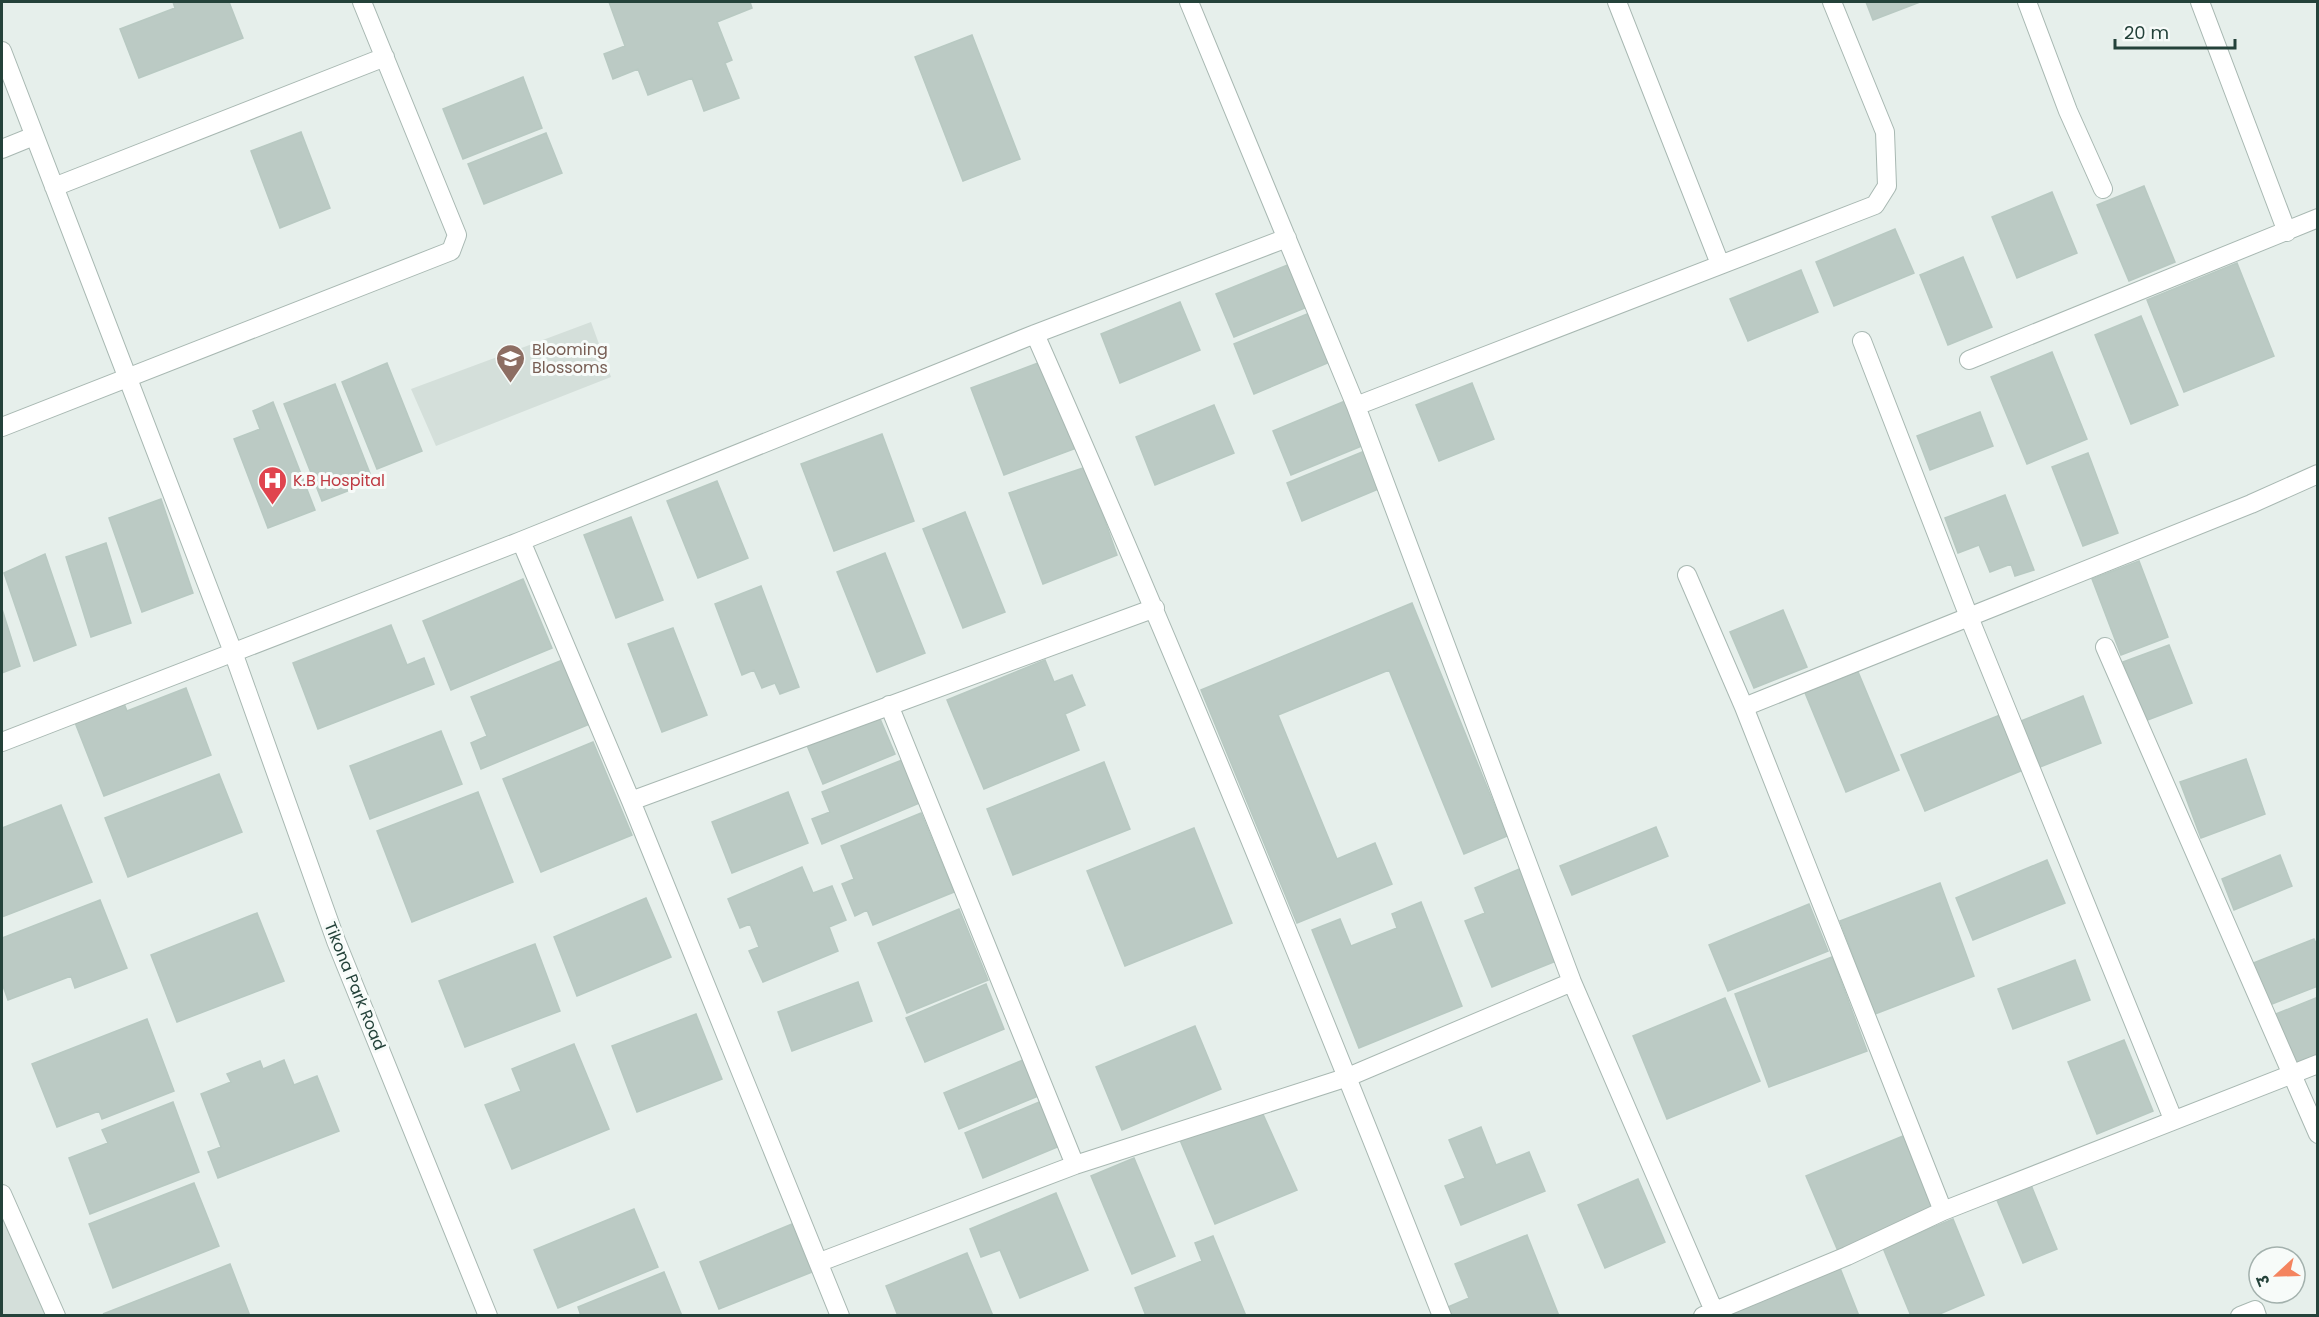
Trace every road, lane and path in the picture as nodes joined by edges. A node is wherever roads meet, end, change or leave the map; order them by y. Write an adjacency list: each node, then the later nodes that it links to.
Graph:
1 (363, 2): 8 (street)
2 (1189, 2): 15 (street)
3 (1617, 2): 16 (street)
4 (1832, 2): 16 (street)
5 (2027, 2): 12 (street)
6 (2200, 2): 14 (street)
7 (2, 51): 9 (street, Tikona Park Road)
8 (385, 57): 11 (street); 20 (street)
9 (34, 136): 10 (street); 11 (street, Tikona Park Road)
10 (2, 150)
11 (54, 187): 20 (street, Tikona Park Road)
12 (2103, 189)
13 (2318, 218): 14 (street)
14 (2287, 232): 19 (street)
15 (1287, 238): 17 (street); 21 (street)
16 (1720, 264): 21 (street)
17 (1035, 334): 24 (street); 26 (street)
18 (1862, 341): 27 (street)
19 (1969, 360)
20 (126, 377): 22 (street); 29 (street, Tikona Park Road)
21 (1356, 406): 34 (street)
22 (2, 427)
23 (2318, 474): 27 (street)
24 (522, 541): 29 (street); 33 (street)
25 (1687, 575): 31 (street)
26 (1155, 608): 30 (street); 37 (street)
27 (1969, 617): 31 (street); 38 (street)
28 (2104, 647): 36 (street)
29 (233, 652): 32 (street); 46 (street, Tikona Park Road)
30 (890, 705): 33 (street); 40 (street)
31 (1744, 707): 42 (street)
32 (2, 742)
33 (631, 801): 43 (street)
34 (1572, 982): 37 (street); 44 (street)
35 (2318, 1064): 36 (street)
36 (2292, 1075): 38 (street); 39 (street)
37 (1348, 1077): 40 (street); 48 (street)
38 (2173, 1119): 42 (street)
39 (2318, 1134)
40 (1075, 1165): 43 (street)
41 (2, 1194): 45 (street)
42 (1943, 1211): 44 (street)
43 (820, 1262): 47 (street)
44 (1709, 1313)
45 (56, 1316)
46 (488, 1316)
47 (840, 1316)
48 (1442, 1316)
49 (2240, 1316): 50 (street)
50 (2257, 1316)

